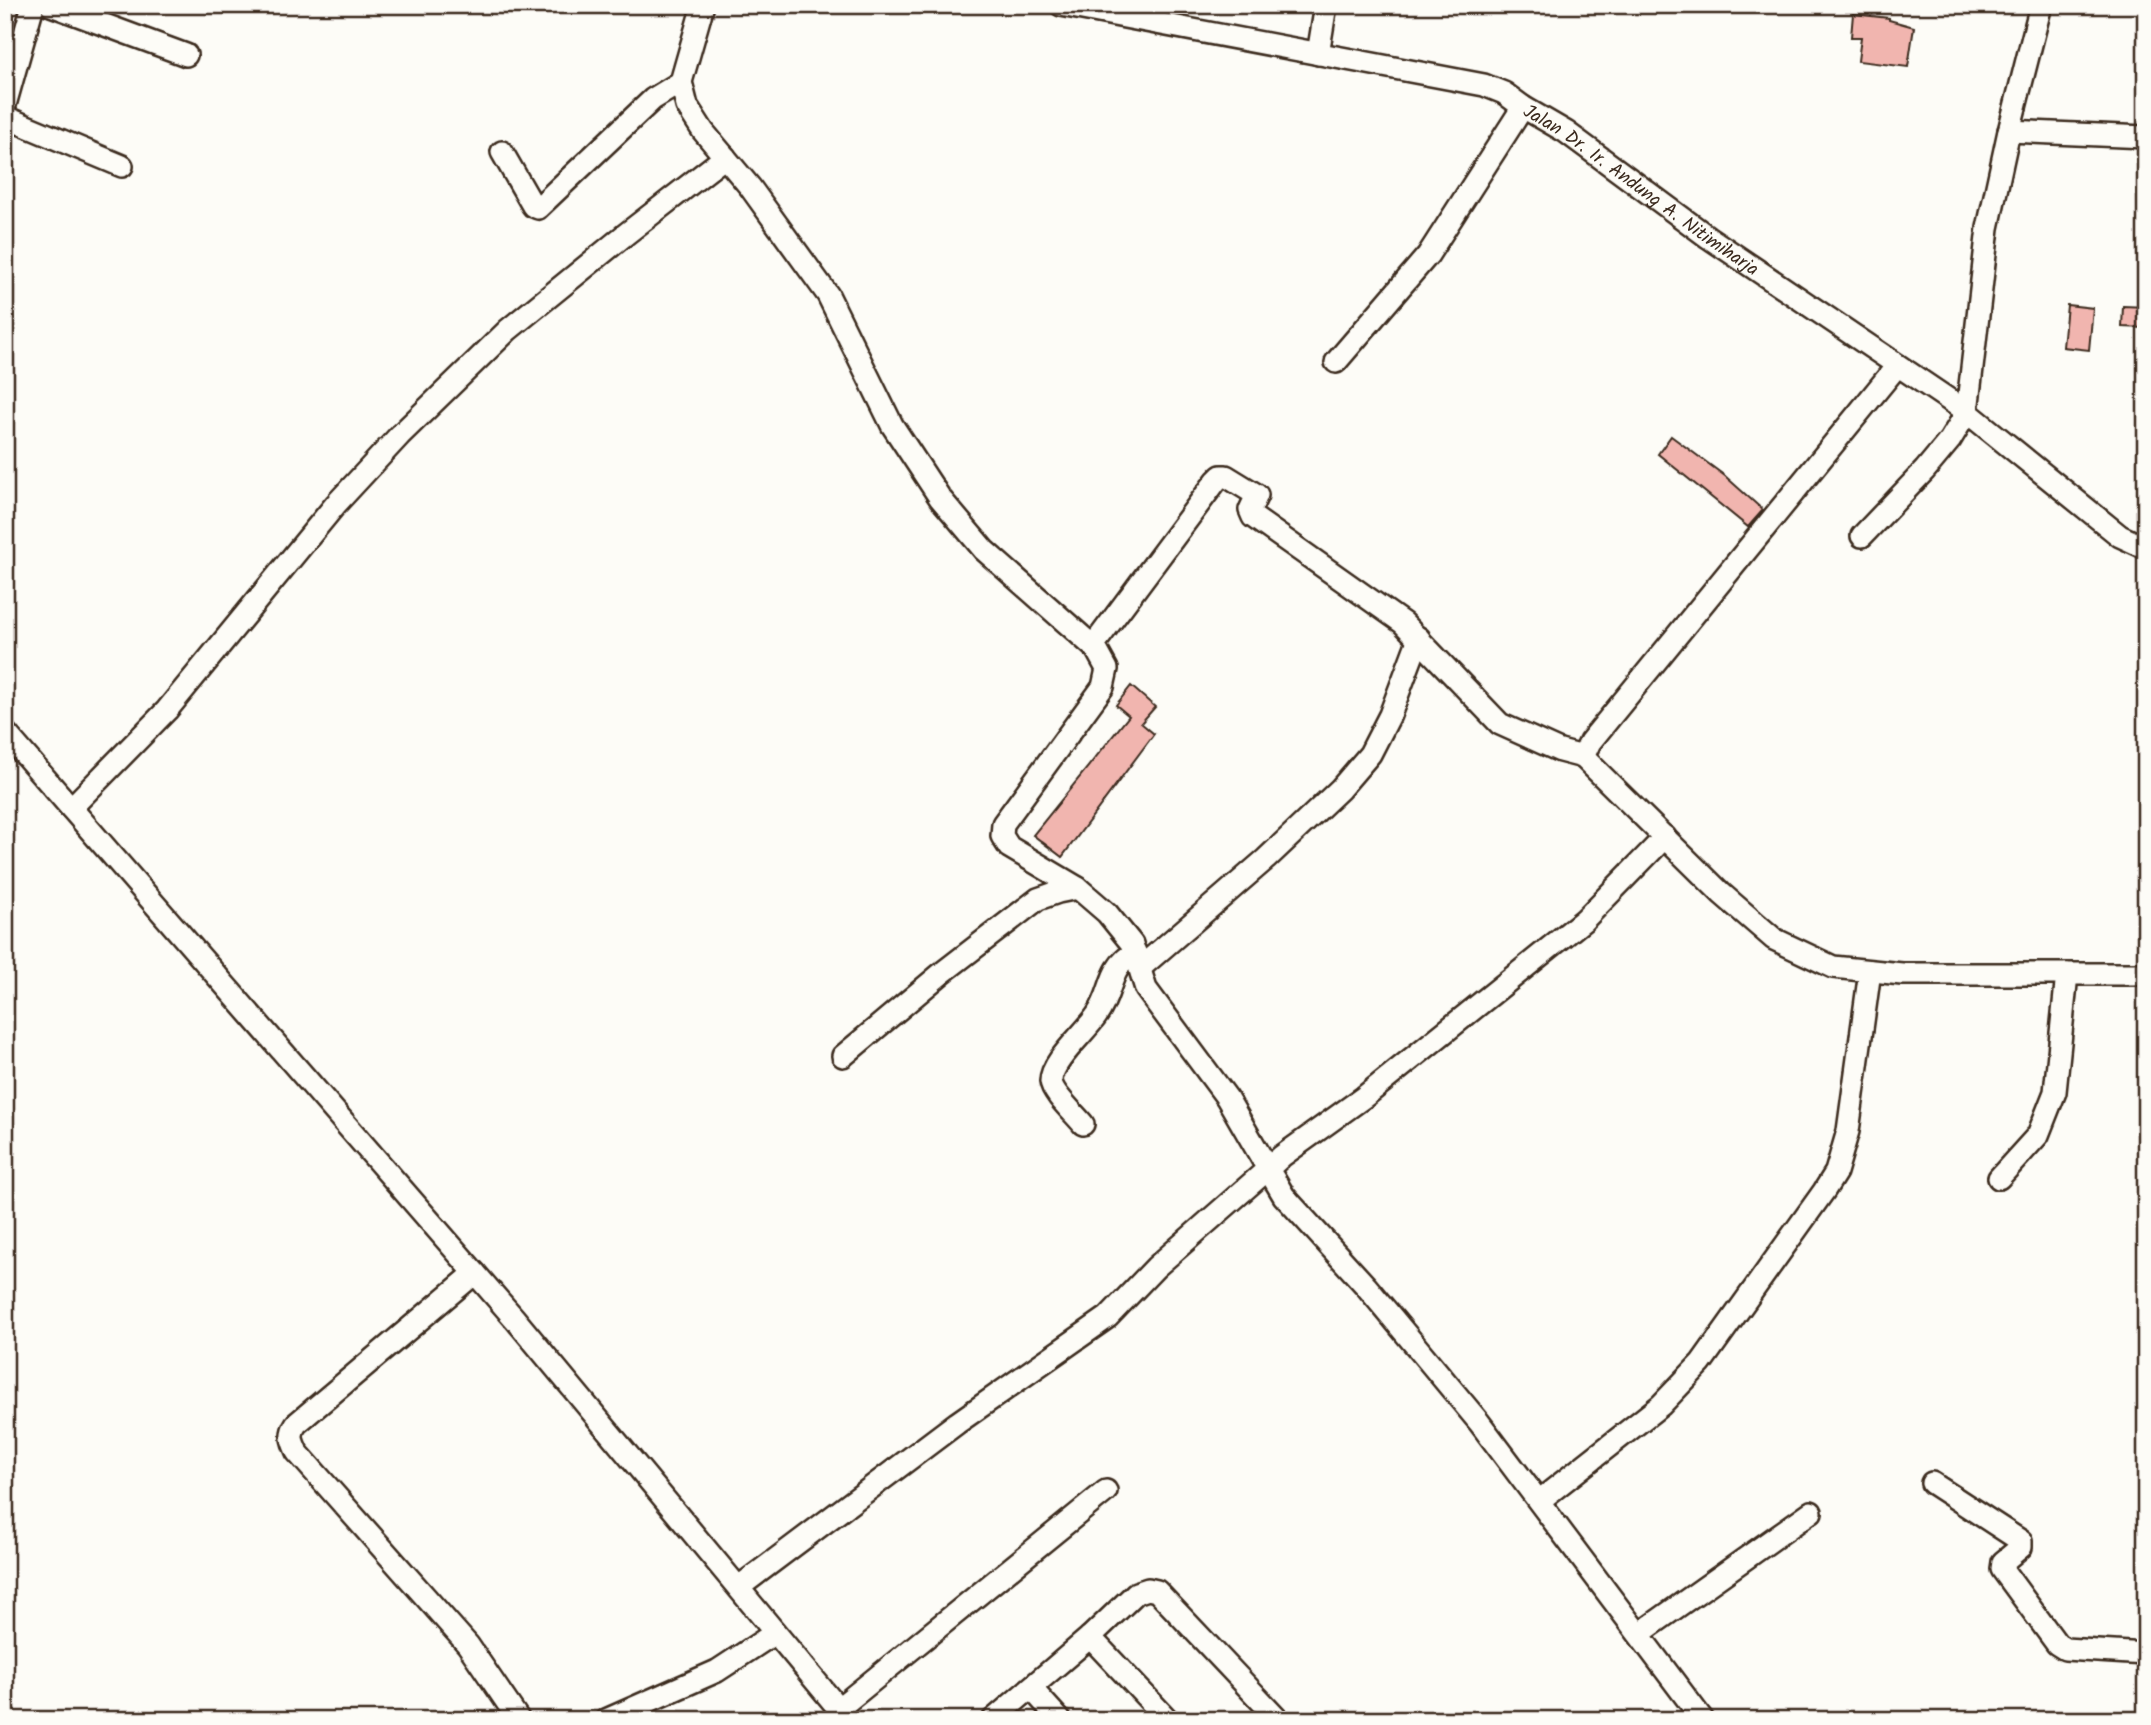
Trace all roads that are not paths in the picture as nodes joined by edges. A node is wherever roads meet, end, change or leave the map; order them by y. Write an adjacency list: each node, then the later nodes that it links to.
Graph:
1 (33, 5): 10 (street)
2 (51, 5): 8 (street)
3 (703, 5): 9 (street)
4 (1062, 5): 7 (street, Jalan Dr. Ir. Andung A. Nitimiharja)
5 (1326, 5): 7 (street)
6 (2041, 5): 13 (street)
7 (1318, 54): 11 (street, Jalan Dr. Ir. Andung A. Nitimiharja)
8 (187, 55)
9 (681, 82): 15 (street); 16 (street)
10 (5, 105)
11 (1523, 107): 18 (street); 19 (street, Jalan Dr. Ir. Andung A. Nitimiharja)
12 (5, 117): 17 (street)
13 (2009, 131): 14 (street); 20 (street)
14 (2146, 137)
15 (502, 152)
16 (724, 157): 24 (street); 27 (street)
17 (122, 166)
18 (1336, 362)
19 (1897, 366): 20 (street, Jalan Dr. Ir. Andung A. Nitimiharja); 26 (street)
20 (1966, 412): 21 (street); 22 (street, Jalan Dr. Ir. Andung A. Nitimiharja)
21 (1862, 536)
22 (2146, 548)
23 (1419, 638): 24 (street); 26 (street); 30 (street)
24 (1093, 646): 29 (street)
25 (5, 732): 27 (street)
26 (1583, 757): 28 (street)
27 (71, 808): 38 (street)
28 (1665, 837): 31 (street); 36 (street)
29 (1078, 888): 30 (street); 34 (street)
30 (1137, 960): 35 (street); 36 (street)
31 (1870, 971): 32 (street); 41 (street)
32 (2067, 974): 33 (street); 37 (street)
33 (2146, 974)
34 (842, 1056)
35 (1083, 1124)
36 (1268, 1169): 41 (street); 43 (street)
37 (1999, 1178)
38 (475, 1273): 43 (street); 50 (street)
39 (1932, 1483): 47 (street)
40 (1106, 1491): 49 (street)
41 (1539, 1501): 45 (street)
42 (1811, 1512): 45 (street)
43 (739, 1587): 44 (street)
44 (775, 1633): 49 (street); 51 (street)
45 (1639, 1634): 56 (street)
46 (1090, 1637): 48 (street); 54 (street); 55 (street)
47 (2146, 1654)
48 (1031, 1688): 52 (street); 53 (street)
49 (844, 1714)
50 (519, 1720)
51 (606, 1720)
52 (993, 1720)
53 (1060, 1720)
54 (1168, 1720)
55 (1279, 1720)
56 (1703, 1720)

